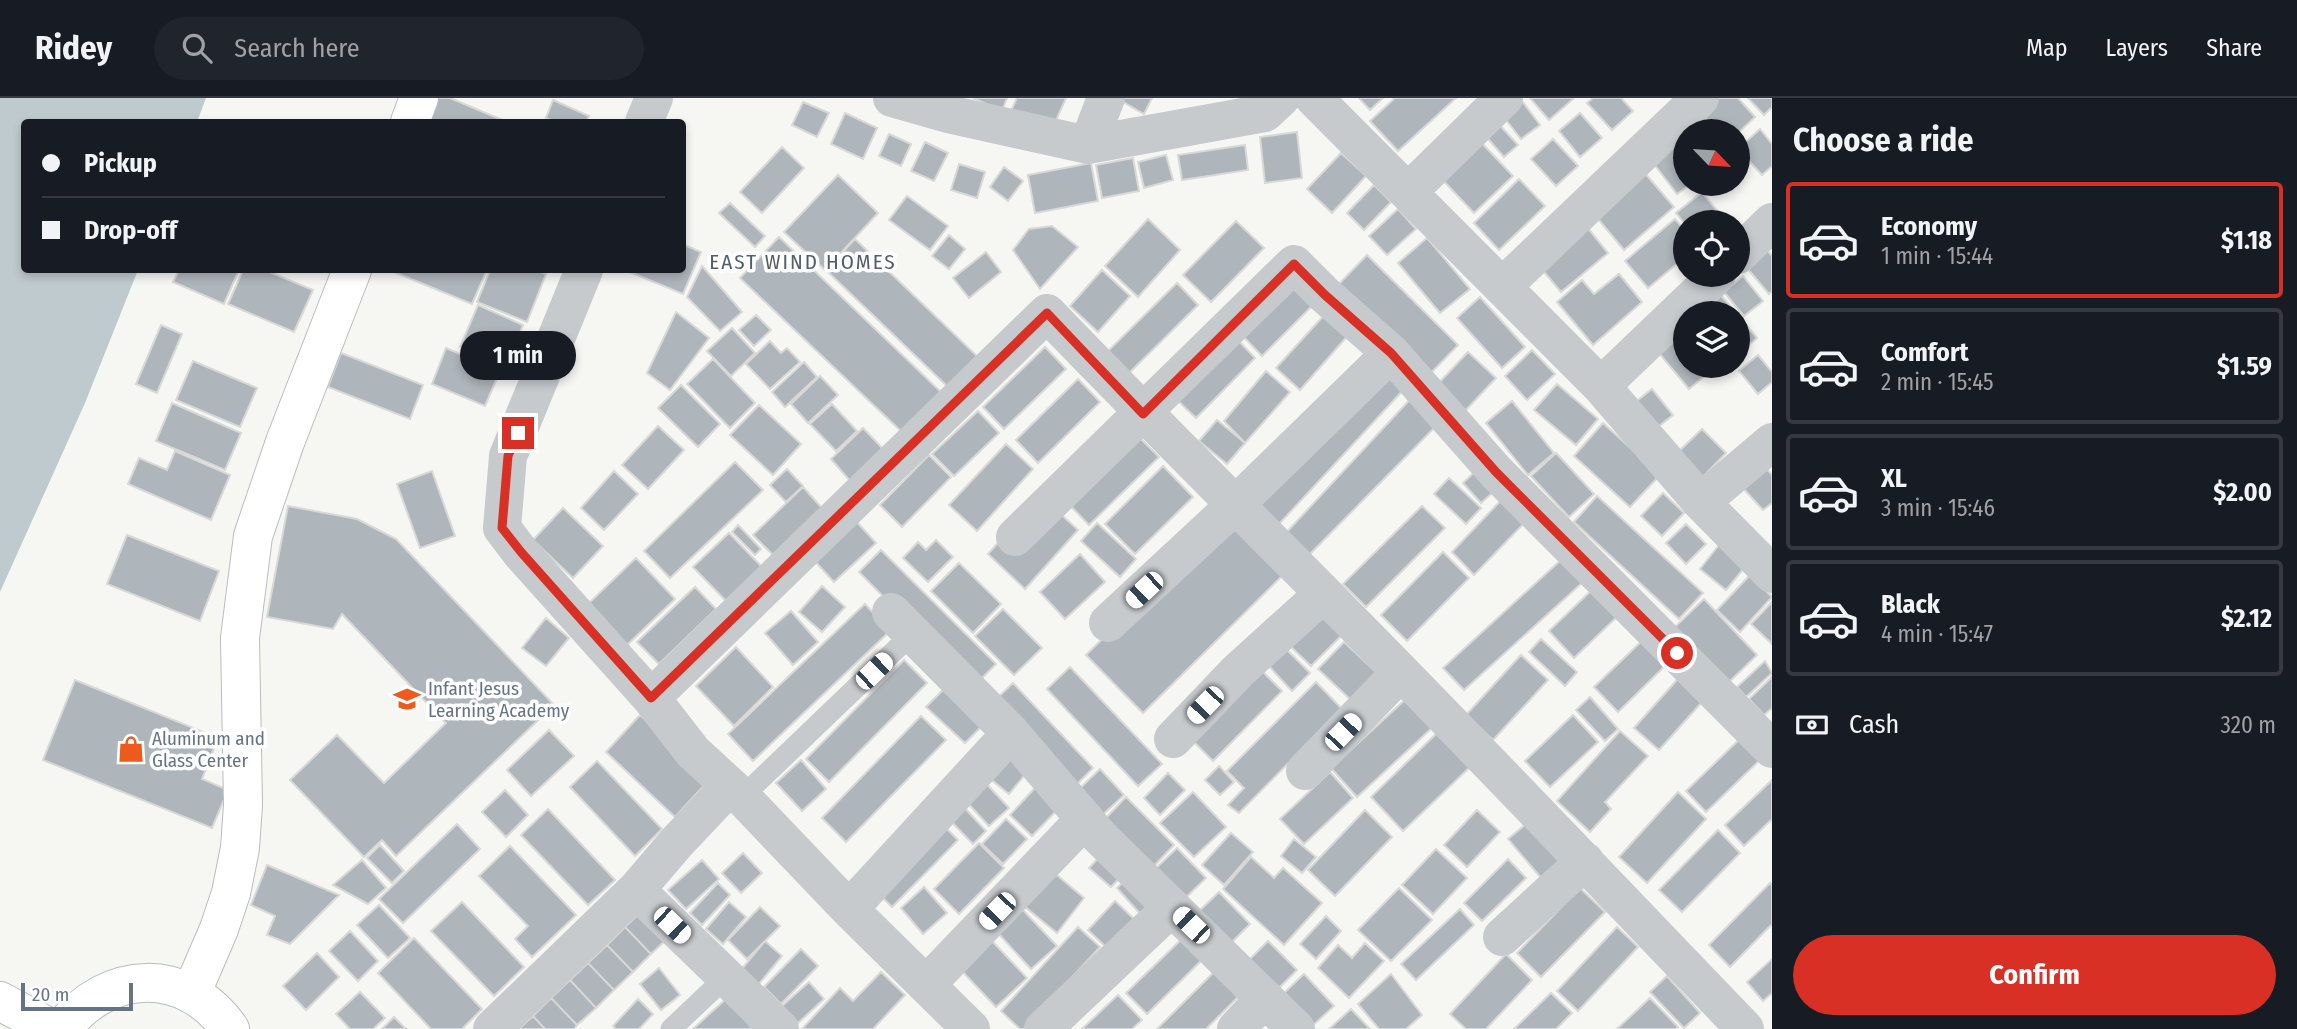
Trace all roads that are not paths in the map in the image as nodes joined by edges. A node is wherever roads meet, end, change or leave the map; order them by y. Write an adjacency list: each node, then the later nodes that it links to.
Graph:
1 (419, 98): 10 (street)
2 (654, 98): 11 (street)
3 (892, 98): 9 (street)
4 (1106, 98): 12 (street)
5 (1281, 98): 12 (street)
6 (1314, 98): 13 (street)
7 (1504, 98): 13 (street)
8 (1700, 98): 18 (street)
9 (952, 106): 12 (street)
10 (411, 119)
11 (645, 119)
12 (1088, 145)
13 (1408, 192): 18 (street)
14 (1772, 222): 15 (street)
15 (1750, 243)
16 (351, 273): 46 (street)
17 (583, 273): 32 (street)
18 (1503, 286): 21 (street)
19 (1704, 287): 21 (street)
20 (1391, 353): 22 (street); 25 (street); 35 (street)
21 (1601, 386): 24 (street)
22 (1143, 414): 25 (street); 26 (street); 32 (street)
23 (1772, 442): 24 (street)
24 (1701, 502): 27 (street)
25 (1234, 506): 28 (street); 30 (street)
26 (1015, 537)
27 (1772, 574)
28 (1323, 594): 31 (street); 34 (street)
29 (901, 623): 33 (street); 37 (lane)
30 (1108, 624)
31 (1400, 673): 36 (street); 39 (street)
32 (651, 698): 37 (street)
33 (1011, 733): 38 (street); 42 (street)
34 (1173, 739)
35 (1772, 749)
36 (1305, 771)
37 (736, 792): 40 (street); 42 (street)
38 (1085, 819): 41 (street); 45 (street)
39 (1585, 861): 43 (street); 59 (street)
40 (636, 890): 44 (street); 52 (street)
41 (1172, 907): 47 (street); 56 (street)
42 (849, 909): 45 (street)
43 (1502, 936)
44 (726, 977): 53 (lane); 54 (street)
45 (926, 985): 55 (street)
46 (191, 993): 50 (street); 51 (street)
47 (1265, 998): 57 (street); 58 (street)
48 (0, 1001): 49 (street)
49 (52, 1029)
50 (62, 1029)
51 (230, 1029)
52 (492, 1029)
53 (671, 1029)
54 (780, 1029)
55 (971, 1029)
56 (1043, 1029)
57 (1236, 1029)
58 (1296, 1029)
59 (1745, 1029)

